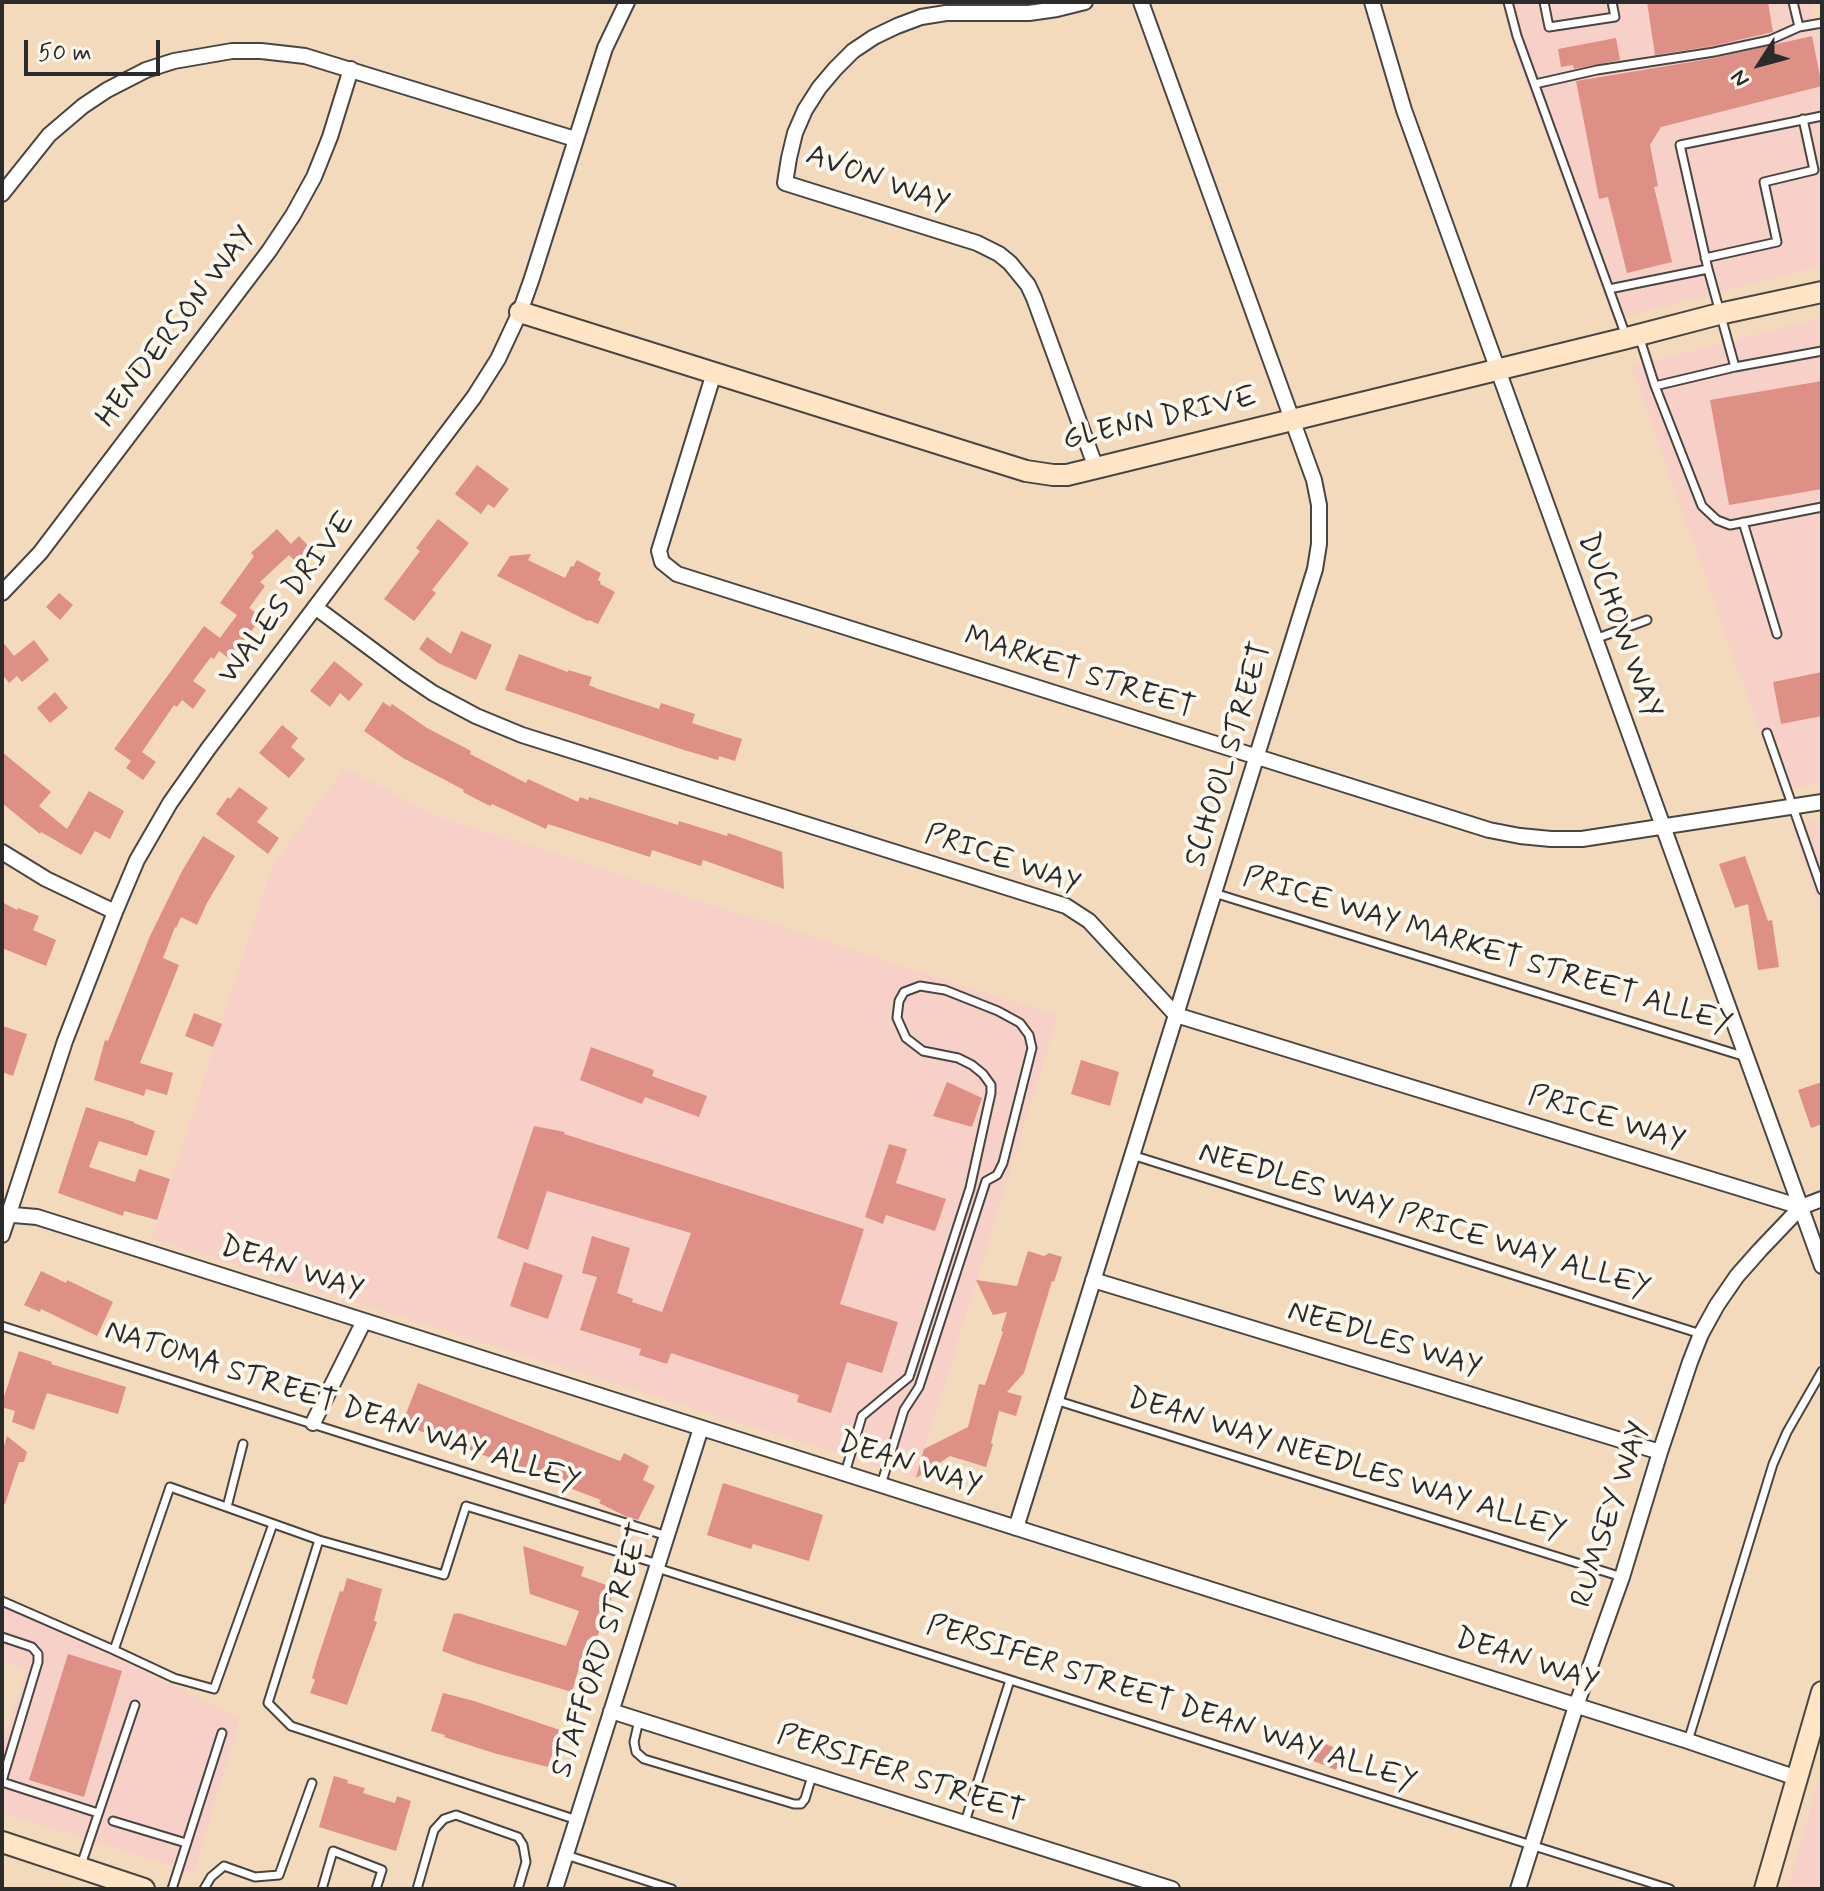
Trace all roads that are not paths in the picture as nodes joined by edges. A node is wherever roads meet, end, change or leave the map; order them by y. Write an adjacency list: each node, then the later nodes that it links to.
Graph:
1 (627, 2): 15 (street, WALES DRIVE)
2 (1085, 2): 30 (street, AVON WAY)
3 (1141, 2): 29 (street, SCHOOL STREET)
4 (1372, 2): 26 (street, DUCHOW WAY)
5 (1508, 2): 12 (lane)
6 (1544, 2): 7 (lane)
7 (1612, 2)
8 (1793, 2): 10 (lane)
9 (1822, 23): 10 (lane)
10 (1799, 27): 12 (lane)
11 (351, 69): 15 (street); 16 (street); 33 (street, HENDERSON WAY)
12 (1535, 84): 19 (lane)
13 (1822, 116): 14 (lane)
14 (1803, 119): 17 (lane); 17 (lane)
15 (575, 139): 21 (street, WALES DRIVE)
16 (2, 194)
17 (1705, 258): 18 (lane)
18 (1708, 269): 19 (lane); 22 (lane)
19 (1609, 289): 23 (lane)
20 (1822, 292): 22 (street, GLENN DRIVE)
21 (520, 312): 27 (street, GLENN DRIVE); 34 (street, WALES DRIVE)
22 (1719, 314): 23 (street, GLENN DRIVE); 25 (lane)
23 (1633, 337): 26 (street, GLENN DRIVE); 28 (lane)
24 (1822, 351): 25 (lane)
25 (1735, 367): 28 (lane)
26 (1498, 370): 29 (street, GLENN DRIVE); 37 (street, DUCHOW WAY)
27 (714, 373): 30 (street, GLENN DRIVE); 39 (street, MARKET STREET)
28 (1655, 386): 32 (lane)
29 (1293, 420): 30 (street, GLENN DRIVE); 39 (street, SCHOOL STREET)
30 (1096, 468)
31 (1822, 507): 32 (lane)
32 (1743, 522): 36 (lane)
33 (2, 593)
34 (315, 607): 46 (street, WALES DRIVE); 47 (street, PRICE WAY)
35 (1647, 620): 37 (lane)
36 (1777, 634)
37 (1595, 639): 42 (street, DUCHOW WAY)
38 (1767, 733): 41 (lane)
39 (1256, 757): 42 (street, MARKET STREET); 45 (street, SCHOOL STREET)
40 (1822, 802): 41 (street, MARKET STREET)
41 (1793, 807): 42 (street, MARKET STREET); 44 (lane)
42 (1663, 827): 48 (street, DUCHOW WAY)
43 (2, 852): 46 (street)
44 (1822, 890)
45 (1214, 893): 47 (street, SCHOOL STREET); 48 (lane, PRICE WAY MARKET STREET ALLEY)
46 (115, 912): 52 (street, WALES DRIVE)
47 (1176, 1015): 49 (street, SCHOOL STREET); 51 (street, PRICE WAY)
48 (1746, 1057): 51 (street, DUCHOW WAY)
49 (1132, 1155): 55 (street, SCHOOL STREET); 58 (lane, NEEDLES WAY PRICE WAY ALLEY)
50 (1822, 1199): 51 (street, RUMSEY WAY)
51 (1801, 1207): 54 (street, DUCHOW WAY); 58 (street, RUMSEY WAY)
52 (5, 1214): 53 (street, WALES DRIVE); 56 (street, DEAN WAY)
53 (2, 1235)
54 (1822, 1266)
55 (1093, 1280): 60 (street, SCHOOL STREET); 64 (street, NEEDLES WAY)
56 (364, 1321): 61 (street); 62 (street, DEAN WAY)
57 (2, 1326): 61 (lane, NATOMA STREET DEAN WAY ALLEY)
58 (1701, 1334): 64 (street, RUMSEY WAY)
59 (1822, 1371): 84 (lane)
60 (1055, 1400): 69 (street, SCHOOL STREET); 73 (lane, DEAN WAY NEEDLES WAY ALLEY)
61 (313, 1423): 70 (lane, NATOMA STREET DEAN WAY ALLEY)
62 (701, 1428): 65 (street, DEAN WAY); 70 (street, STAFFORD STREET)
63 (243, 1444): 67 (lane)
64 (1660, 1452): 73 (street, RUMSEY WAY)
65 (845, 1473): 66 (street, DEAN WAY); 66 (lane)
66 (881, 1485): 69 (street, DEAN WAY)
67 (227, 1507): 68 (lane); 76 (lane)
68 (273, 1524): 71 (lane); 76 (lane)
69 (1016, 1528): 80 (street, DEAN WAY)
70 (667, 1536): 72 (street, STAFFORD STREET)
71 (319, 1540): 72 (lane, PERSIFER STREET DEAN WAY ALLEY); 90 (lane)
72 (658, 1566): 77 (lane, PERSIFER STREET DEAN WAY ALLEY); 81 (street, STAFFORD STREET)
73 (1622, 1577): 80 (street, RUMSEY WAY)
74 (2, 1601): 76 (lane)
75 (2, 1637): 87 (lane)
76 (114, 1650)
77 (1010, 1680): 92 (lane); 95 (lane, PERSIFER STREET DEAN WAY ALLEY)
78 (1822, 1692): 86 (street)
79 (135, 1705): 89 (lane)
80 (1576, 1706): 84 (street, DEAN WAY); 95 (street, RUMSEY WAY)
81 (611, 1711): 82 (street, PERSIFER STREET); 90 (street, STAFFORD STREET)
82 (639, 1720): 85 (street, PERSIFER STREET); 85 (lane)
83 (222, 1733): 94 (lane)
84 (1688, 1741): 86 (street, DEAN WAY)
85 (813, 1775): 92 (street, PERSIFER STREET)
86 (1797, 1778): 110 (street)
87 (2, 1782): 89 (lane)
88 (312, 1783): 100 (lane)
89 (98, 1813): 97 (lane)
90 (577, 1820): 96 (street, STAFFORD STREET)
91 (113, 1821): 94 (lane)
92 (965, 1823): 107 (street, PERSIFER STREET)
93 (2, 1842): 97 (street)
94 (186, 1843): 99 (lane)
95 (1532, 1845): 108 (street, RUMSEY WAY); 109 (lane, PERSIFER STREET DEAN WAY ALLEY)
96 (566, 1855): 105 (street, STAFFORD STREET); 106 (lane)
97 (80, 1867): 98 (street)
98 (144, 1889)
99 (172, 1889)
100 (204, 1889)
101 (322, 1889): 102 (lane)
102 (376, 1889)
103 (417, 1889): 104 (lane)
104 (518, 1889)
105 (555, 1889)
106 (672, 1889)
107 (1172, 1889)
108 (1518, 1889)
109 (1670, 1889)
110 (1765, 1889)

